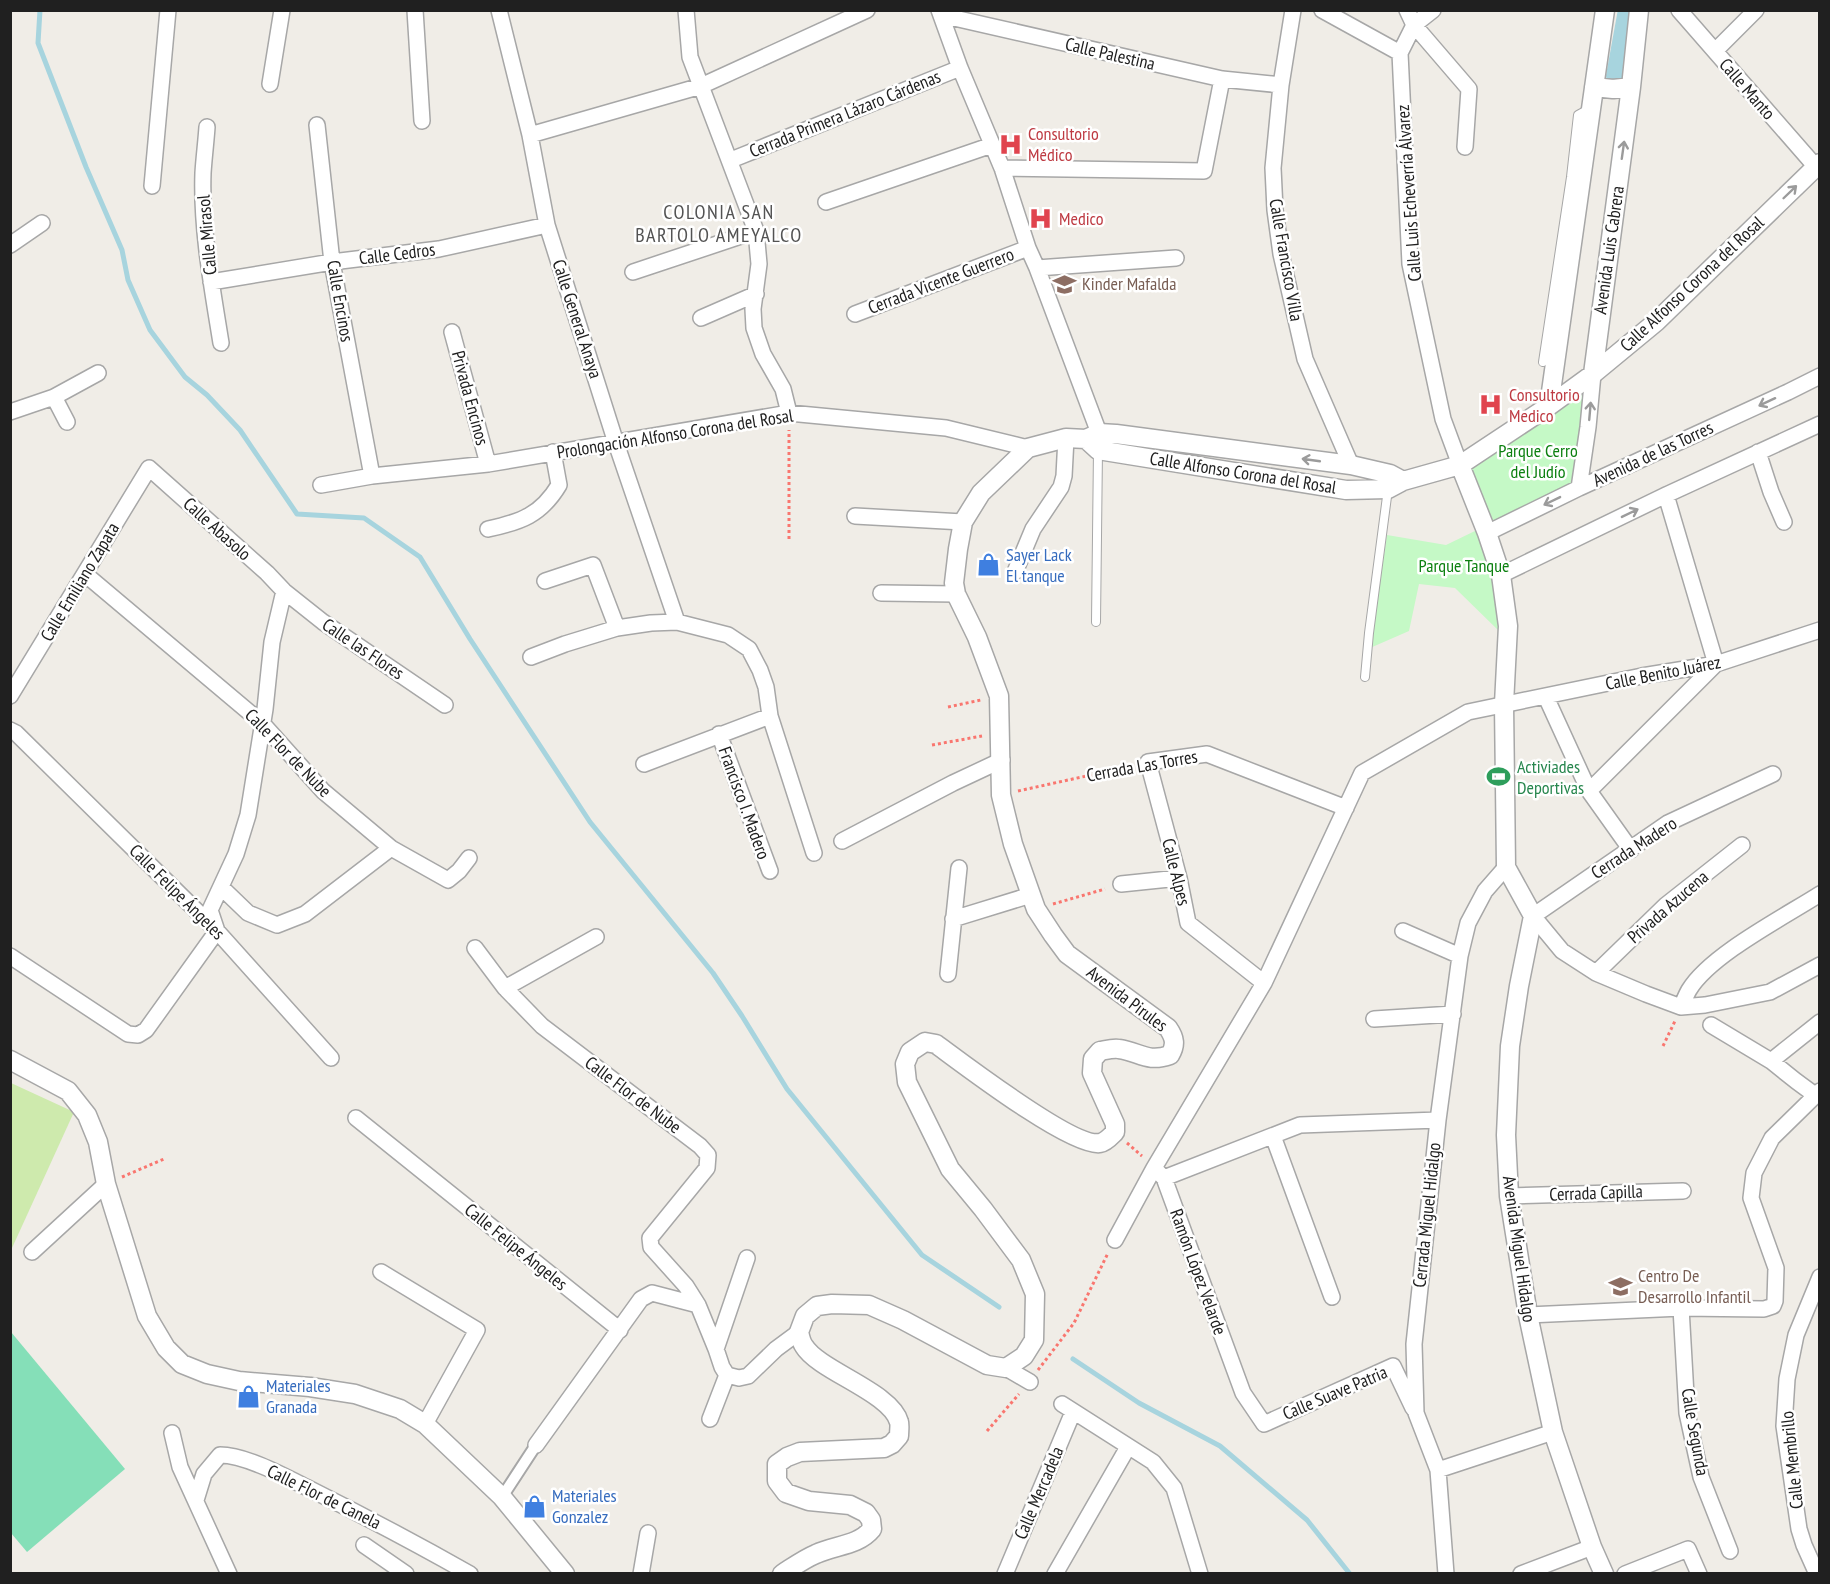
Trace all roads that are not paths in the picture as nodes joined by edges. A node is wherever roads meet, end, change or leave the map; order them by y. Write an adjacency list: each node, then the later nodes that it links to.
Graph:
1 (168, 10): 36 (street)
2 (282, 10): 21 (street)
3 (415, 10): 27 (street)
4 (499, 10): 30 (street, Calle General Anaya)
5 (686, 10): 23 (street)
6 (867, 10): 23 (street)
7 (1293, 10): 22 (street, Calle Francisco Villa)
8 (1322, 10): 18 (street)
9 (1407, 10): 16 (street)
10 (1433, 10): 16 (street)
11 (1605, 10): 24 (street, Avenida Luis Cabrera)
12 (1639, 10): 25 (street, Avenida Luis Cabrera)
13 (1678, 10): 17 (street, Calle Manto)
14 (1756, 10): 17 (street)
15 (940, 13): 19 (street); 20 (street, Calle Palestina)
16 (1414, 25): 18 (street, Calle Luis Echeverría Álvarez); 32 (street)
17 (1715, 51): 34 (street, Calle Manto)
18 (1400, 53): 71 (street, Calle Luis Echeverría Álvarez)
19 (960, 68): 31 (street); 33 (street, Cerrada Primera Lázaro Cárdenas)
20 (1222, 79): 22 (street, Calle Palestina); 35 (street)
21 (270, 84)
22 (1281, 85): 70 (street, Calle Francisco Villa)
23 (701, 86): 30 (street); 33 (street)
24 (1594, 87): 25 (street); 26 (street, Avenida Luis Cabrera)
25 (1631, 87): 55 (street, Avenida Luis Cabrera, one-way to 25)
26 (1591, 108): 53 (lane); 58 (street, Avenida Luis Cabrera)
27 (422, 121)
28 (317, 125): 44 (street, Calle Encinos)
29 (207, 127): 47 (street, Calle Mirasol)
30 (530, 135): 39 (street, Calle General Anaya)
31 (992, 145): 35 (street); 37 (street)
32 (1465, 147)
33 (730, 160): 40 (street)
34 (1817, 165): 55 (street, Calle Alfonso Corona del Rosal, one-way to 34)
35 (1002, 168): 42 (street)
36 (152, 186)
37 (826, 202)
38 (42, 223): 41 (street)
39 (547, 225): 44 (street, Calle Cedros); 65 (street, Calle General Anaya)
40 (756, 231): 46 (street); 48 (street)
41 (10, 245)
42 (1028, 248): 45 (street); 49 (street, Cerrada Vicente Guerrero)
43 (1176, 258): 45 (street)
44 (332, 262): 47 (street, Calle Cedros); 73 (street, Calle Encinos)
45 (1037, 268): 64 (street)
46 (633, 272)
47 (211, 282): 52 (street, Calle Mirasol)
48 (756, 294): 50 (street); 60 (street)
49 (855, 314)
50 (701, 318)
51 (452, 332): 69 (street, Privada Encinos)
52 (221, 343)
53 (1543, 362)
54 (98, 373): 57 (street)
55 (1593, 374): 58 (street, Calle Alfonso Corona del Rosal); 76 (street, Avenida Luis Cabrera, one-way to 55)
56 (1820, 376): 76 (street, Avenida de las Torres, one-way to 76)
57 (54, 397): 59 (street); 61 (street)
58 (1549, 406): 71 (street, Calle Alfonso Corona del Rosal)
59 (10, 412)
60 (789, 413): 65 (street, Prolongación Alfonso Corona del Rosal); 66 (street, Prolongación Alfonso Corona del Rosal)
61 (67, 422)
62 (1820, 424): 68 (street)
63 (1066, 438): 64 (street, Calle Alfonso Corona del Rosal); 66 (street, Calle Alfonso Corona del Rosal); 83 (street)
64 (1094, 441): 70 (street, Calle Alfonso Corona del Rosal, one-way to 64); 75 (street, Calle Alfonso Corona del Rosal); 91 (lane)
65 (616, 442): 67 (street, Prolongación Alfonso Corona del Rosal); 90 (street, Calle General Anaya)
66 (1028, 448): 79 (street, Avenida Pirules)
67 (553, 452): 69 (street, Prolongación Alfonso Corona del Rosal); 81 (street)
68 (1758, 452): 77 (street); 80 (street)
69 (488, 464): 73 (street, Prolongación Alfonso Corona del Rosal)
70 (1351, 465): 75 (street, Calle Alfonso Corona del Rosal)
71 (1460, 465): 75 (street, Calle Alfonso Corona del Rosal); 82 (street)
72 (149, 468): 84 (street, Calle Emiliano Zapata); 87 (street, Calle Abasolo)
73 (372, 476): 74 (street, Prolongación Alfonso Corona del Rosal)
74 (321, 485)
75 (1395, 485): 96 (lane)
76 (1579, 488): 82 (street, Avenida de las Torres, one-way to 82)
77 (1666, 495): 85 (street, one-way to 77); 95 (street)
78 (855, 516): 79 (street)
79 (963, 522): 89 (street, Avenida Pirules)
80 (1784, 522)
81 (488, 529)
82 (1487, 533): 85 (street)
83 (1015, 572)
84 (85, 574): 97 (street, Calle Emiliano Zapata); 102 (street, Calle Flor de Nube)
85 (1501, 574): 99 (street)
86 (545, 581): 92 (street)
87 (284, 591): 100 (street, Calle las Flores); 102 (street)
88 (881, 593): 89 (street)
89 (952, 594): 105 (street, Avenida Pirules)
90 (677, 622): 92 (street); 101 (street)
91 (1096, 622)
92 (617, 628): 94 (street)
93 (1818, 634): 95 (street, Calle Benito Juárez)
94 (531, 657)
95 (1716, 664): 98 (street, Calle Benito Juárez); 109 (street)
96 (1365, 677)
97 (10, 696)
98 (1546, 697): 99 (street, Calle Benito Juárez); 109 (street)
99 (1504, 704): 110 (street); 117 (street)
100 (445, 705)
101 (770, 716): 104 (street); 115 (street)
102 (262, 723): 113 (street, Calle Flor de Nube); 122 (street)
103 (13, 731): 127 (street, Calle Felipe Ángeles)
104 (719, 734): 107 (street); 119 (street, Francisco I. Madero)
105 (1002, 760): 111 (street); 124 (street, Avenida Pirules)
106 (1148, 762): 110 (street, Cerrada Las Torres); 120 (street, Calle Alpes)
107 (644, 764)
108 (1773, 774): 114 (street, Cerrada Madero)
109 (1589, 791): 114 (street)
110 (1346, 808): 136 (street)
111 (842, 842)
112 (1742, 845): 134 (street, Privada Azucena)
113 (392, 848): 116 (street, Calle Flor de Nube); 122 (street)
114 (1631, 849): 125 (street, Cerrada Madero)
115 (814, 853)
116 (469, 858)
117 (1506, 867): 125 (street); 132 (street, Cerrada Miguel Hidalgo)
118 (959, 868): 126 (street)
119 (770, 871)
120 (1179, 878): 121 (street); 136 (street, Calle Alpes)
121 (1121, 884)
122 (221, 887): 127 (street)
123 (1820, 894): 138 (street)
124 (1033, 902): 126 (street); 166 (street, Avenida Pirules)
125 (1533, 916): 134 (street); 153 (street, Avenida Miguel Hidalgo)
126 (954, 919): 135 (street)
127 (218, 931): 131 (street); 143 (street, Calle Felipe Ángeles)
128 (1403, 931): 132 (street)
129 (596, 937): 137 (street)
130 (476, 948): 137 (street, Calle Flor de Nube)
131 (10, 956)
132 (1460, 956): 139 (street, Cerrada Miguel Hidalgo)
133 (1820, 965): 138 (street)
134 (1596, 973): 138 (street)
135 (948, 974)
136 (1264, 983): 150 (street)
137 (505, 988): 160 (street, Calle Flor de Nube)
138 (1681, 1007)
139 (1453, 1014): 140 (street); 148 (street, Cerrada Miguel Hidalgo)
140 (1374, 1019)
141 (1820, 1022): 145 (street)
142 (1711, 1025): 145 (street)
143 (331, 1058)
144 (10, 1060): 151 (street)
145 (1771, 1061): 146 (street)
146 (1817, 1093): 161 (street)
147 (356, 1118): 163 (street, Calle Felipe Ángeles)
148 (1438, 1120): 149 (street); 169 (street, Cerrada Miguel Hidalgo)
149 (1273, 1136): 150 (street); 159 (street)
150 (1159, 1173): 154 (street); 172 (street, Ramón López Velarde)
151 (106, 1184): 155 (street); 171 (street)
152 (1683, 1191): 153 (street, Cerrada Capilla)
153 (1509, 1196): 162 (street, Avenida Miguel Hidalgo)
154 (1114, 1240)
155 (32, 1252)
156 (747, 1258): 165 (street)
157 (381, 1272): 171 (street)
158 (1820, 1277): 198 (street, Calle Membrillo)
159 (1332, 1297)
160 (698, 1305): 163 (street); 165 (street)
161 (1681, 1308): 162 (street); 183 (street, Calle Segunda)
162 (1528, 1316): 173 (street, Avenida Miguel Hidalgo)
163 (620, 1330): 175 (street)
164 (799, 1332): 166 (street); 167 (street); 189 (street)
165 (717, 1349): 167 (street)
166 (1006, 1368): 168 (street)
167 (727, 1375): 170 (street)
168 (1030, 1382)
169 (1416, 1413): 172 (street, Calle Suave Patria); 177 (street, Cerrada Miguel Hidalgo)
170 (710, 1419)
171 (425, 1424): 178 (street)
172 (1263, 1424)
173 (1553, 1432): 177 (street); 182 (street, Avenida Miguel Hidalgo)
174 (172, 1433): 179 (street)
175 (536, 1445): 178 (street)
176 (1128, 1447): 190 (street, Calle Mercadela); 191 (street); 192 (street)
177 (1438, 1470): 193 (street, Cerrada Miguel Hidalgo)
178 (502, 1497): 187 (street)
179 (196, 1500): 184 (street); 186 (street, Calle Flor de Canela)
180 (648, 1533): 188 (street)
181 (364, 1545): 185 (street)
182 (1592, 1547): 194 (street); 195 (street, Avenida Miguel Hidalgo)
183 (1730, 1551)
184 (229, 1574)
185 (406, 1574)
186 (470, 1574)
187 (565, 1574)
188 (641, 1574)
189 (782, 1574)
190 (1005, 1574)
191 (1054, 1574)
192 (1200, 1574)
193 (1446, 1574)
194 (1521, 1574)
195 (1604, 1574)
196 (1625, 1574): 197 (street)
197 (1699, 1574)
198 (1817, 1574)

